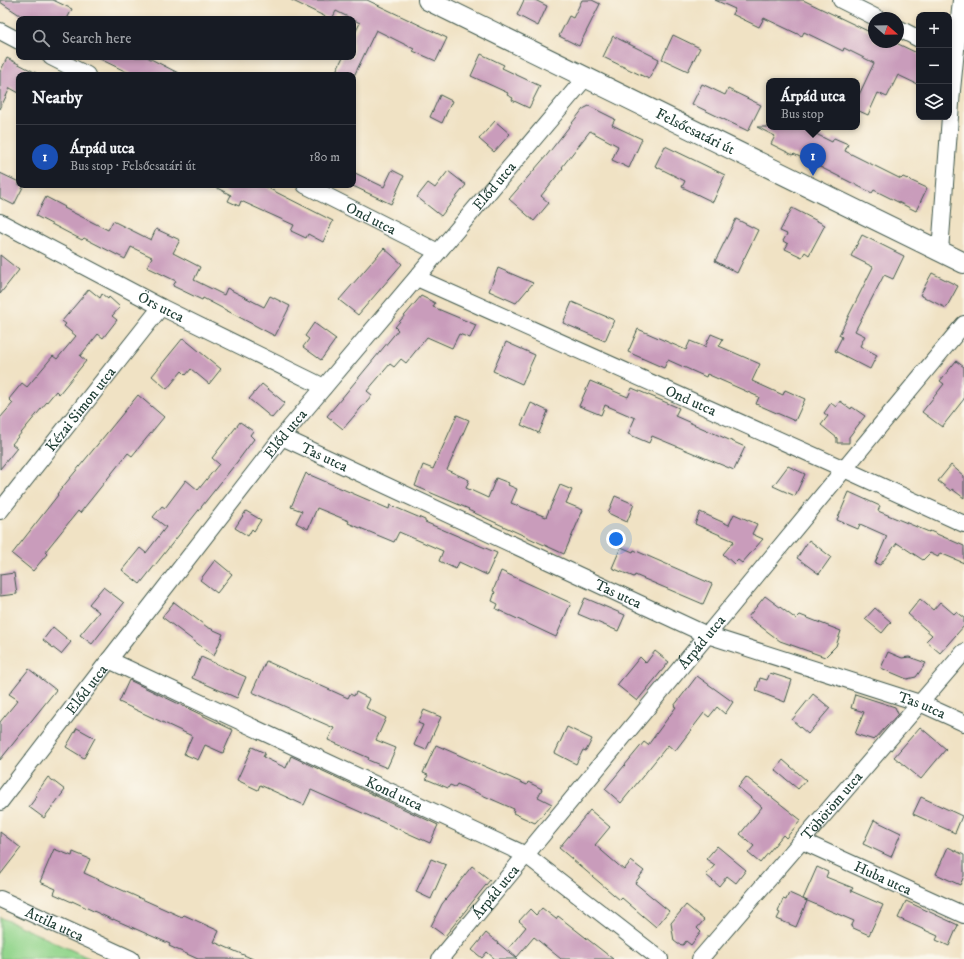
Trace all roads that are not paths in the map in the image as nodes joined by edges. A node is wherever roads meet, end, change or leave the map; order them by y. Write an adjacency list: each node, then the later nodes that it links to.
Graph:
1 (428, 0): 12 (street, Felsőcsatári út)
2 (841, 0): 4 (street)
3 (961, 0): 9 (street)
4 (868, 13)
5 (0, 31): 8 (street)
6 (904, 31): 7 (street)
7 (916, 37)
8 (16, 39)
9 (952, 55): 13 (street)
10 (57, 60): 11 (street)
11 (81, 72)
12 (586, 77): 16 (street, Felsőcsatári út); 17 (street, Előd utca)
13 (958, 86): 16 (street)
14 (310, 188): 17 (street, Ond utca)
15 (0, 222): 20 (street, Örs utca)
16 (940, 251): 18 (street, Felsőcsatári út)
17 (438, 252): 19 (street, Előd utca)
18 (964, 263)
19 (417, 278): 22 (street, Előd utca); 24 (street, Ond utca)
20 (161, 307): 22 (street, Örs utca); 25 (street, Kézai Simon utca)
21 (964, 324): 24 (street, Árpád utca)
22 (324, 387): 23 (street, Előd utca)
23 (282, 437): 27 (street, Tas utca); 29 (street, Előd utca)
24 (844, 469): 26 (street, Ond utca); 27 (street, Árpád utca)
25 (0, 511)
26 (964, 524)
27 (707, 635): 30 (street, Tas utca); 34 (street, Árpád utca)
28 (964, 652): 30 (street, Töhötöm utca)
29 (109, 660): 32 (street, Előd utca); 34 (street, Kond utca)
30 (920, 703): 31 (street, Tas utca); 33 (street, Töhötöm utca)
31 (964, 723)
32 (0, 802)
33 (802, 841): 36 (street, Huba utca); 41 (street, Töhötöm utca)
34 (526, 855): 39 (street, Árpád utca); 40 (street, Kond utca)
35 (0, 899): 37 (street, Attila utca)
36 (964, 915)
37 (104, 954): 38 (street, Attila utca)
38 (131, 959)
39 (440, 959)
40 (660, 959)
41 (700, 959)

